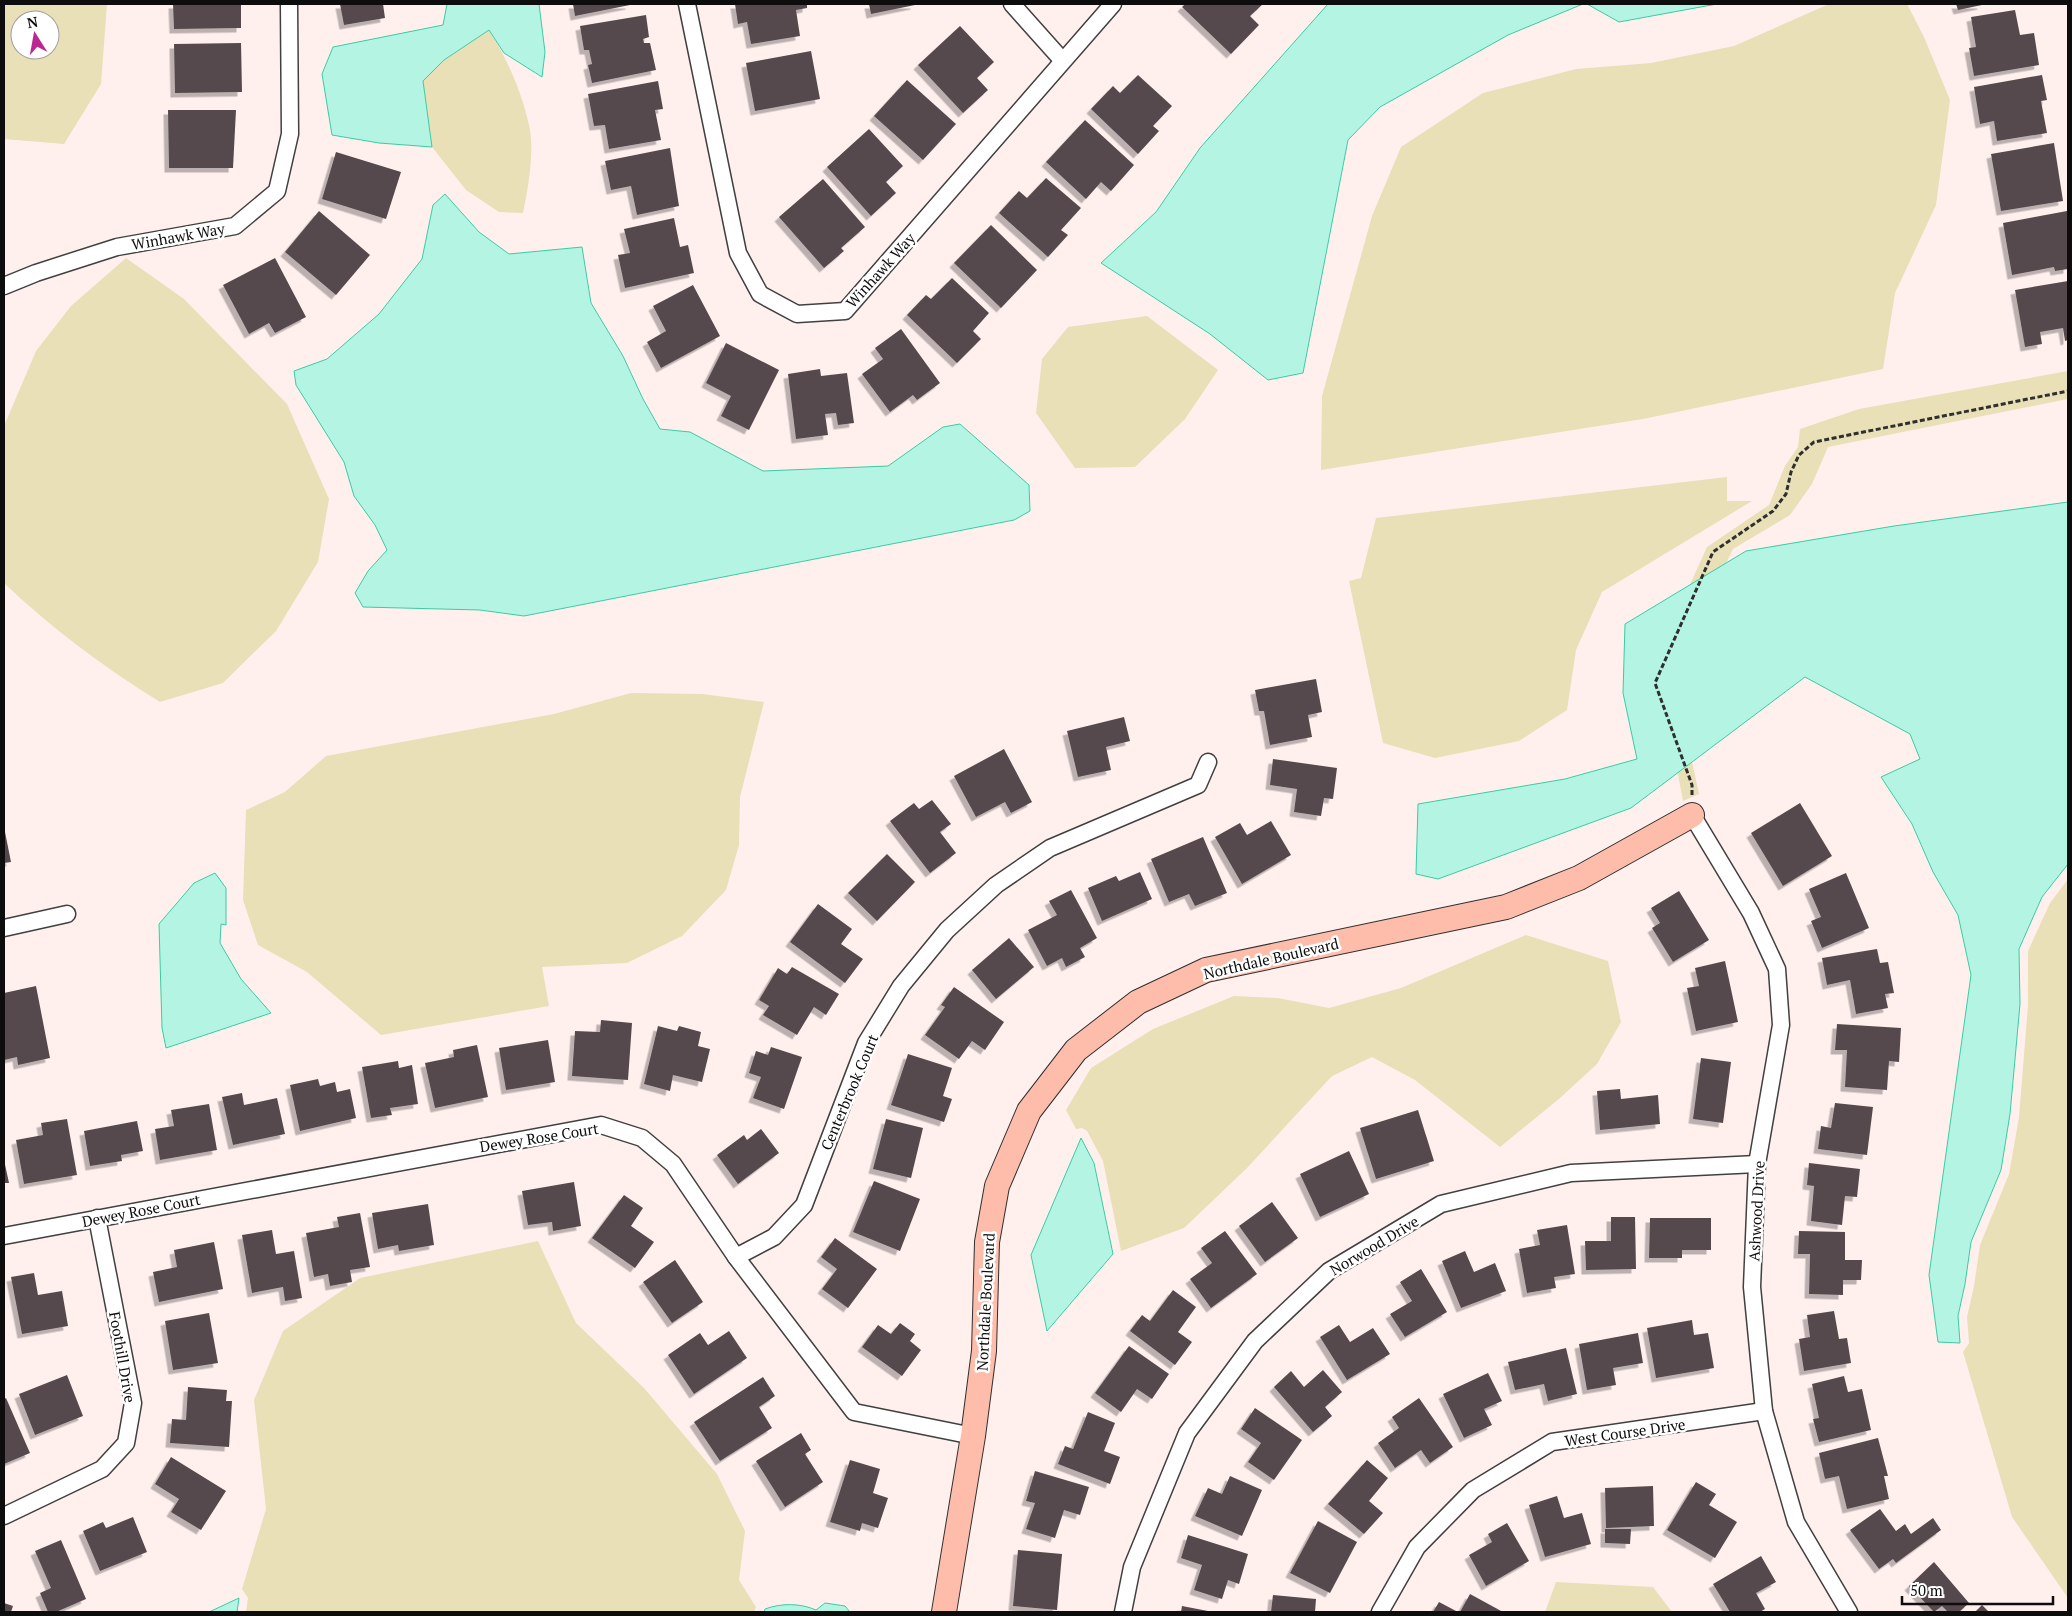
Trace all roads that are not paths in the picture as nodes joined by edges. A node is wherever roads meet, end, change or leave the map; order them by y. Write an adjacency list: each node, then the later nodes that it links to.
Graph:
1 (288, 4): 6 (street, Winhawk Way)
2 (687, 4): 5 (street, Winhawk Way)
3 (1012, 4): 5 (street)
4 (1113, 4): 5 (street, Winhawk Way)
5 (1062, 60)
6 (4, 286)
7 (1208, 762): 14 (street, Centerbrook Court)
8 (1692, 814): 11 (street, Ashwood Drive); 16 (street, Northdale Boulevard)
9 (67, 914): 10 (street)
10 (4, 928)
11 (1757, 1164): 15 (street, Ashwood Drive); 19 (street, Norwood Drive)
12 (97, 1218): 13 (street, Dewey Rose Court); 14 (street, Dewey Rose Court); 17 (street, Foothill Drive)
13 (4, 1236)
14 (736, 1257): 16 (street, Dewey Rose Court)
15 (1764, 1411): 20 (street, West Course Drive); 21 (street, Ashwood Drive)
16 (973, 1436): 18 (street, Northdale Boulevard)
17 (4, 1516)
18 (944, 1612)
19 (1123, 1612)
20 (1380, 1612)
21 (1849, 1612)

